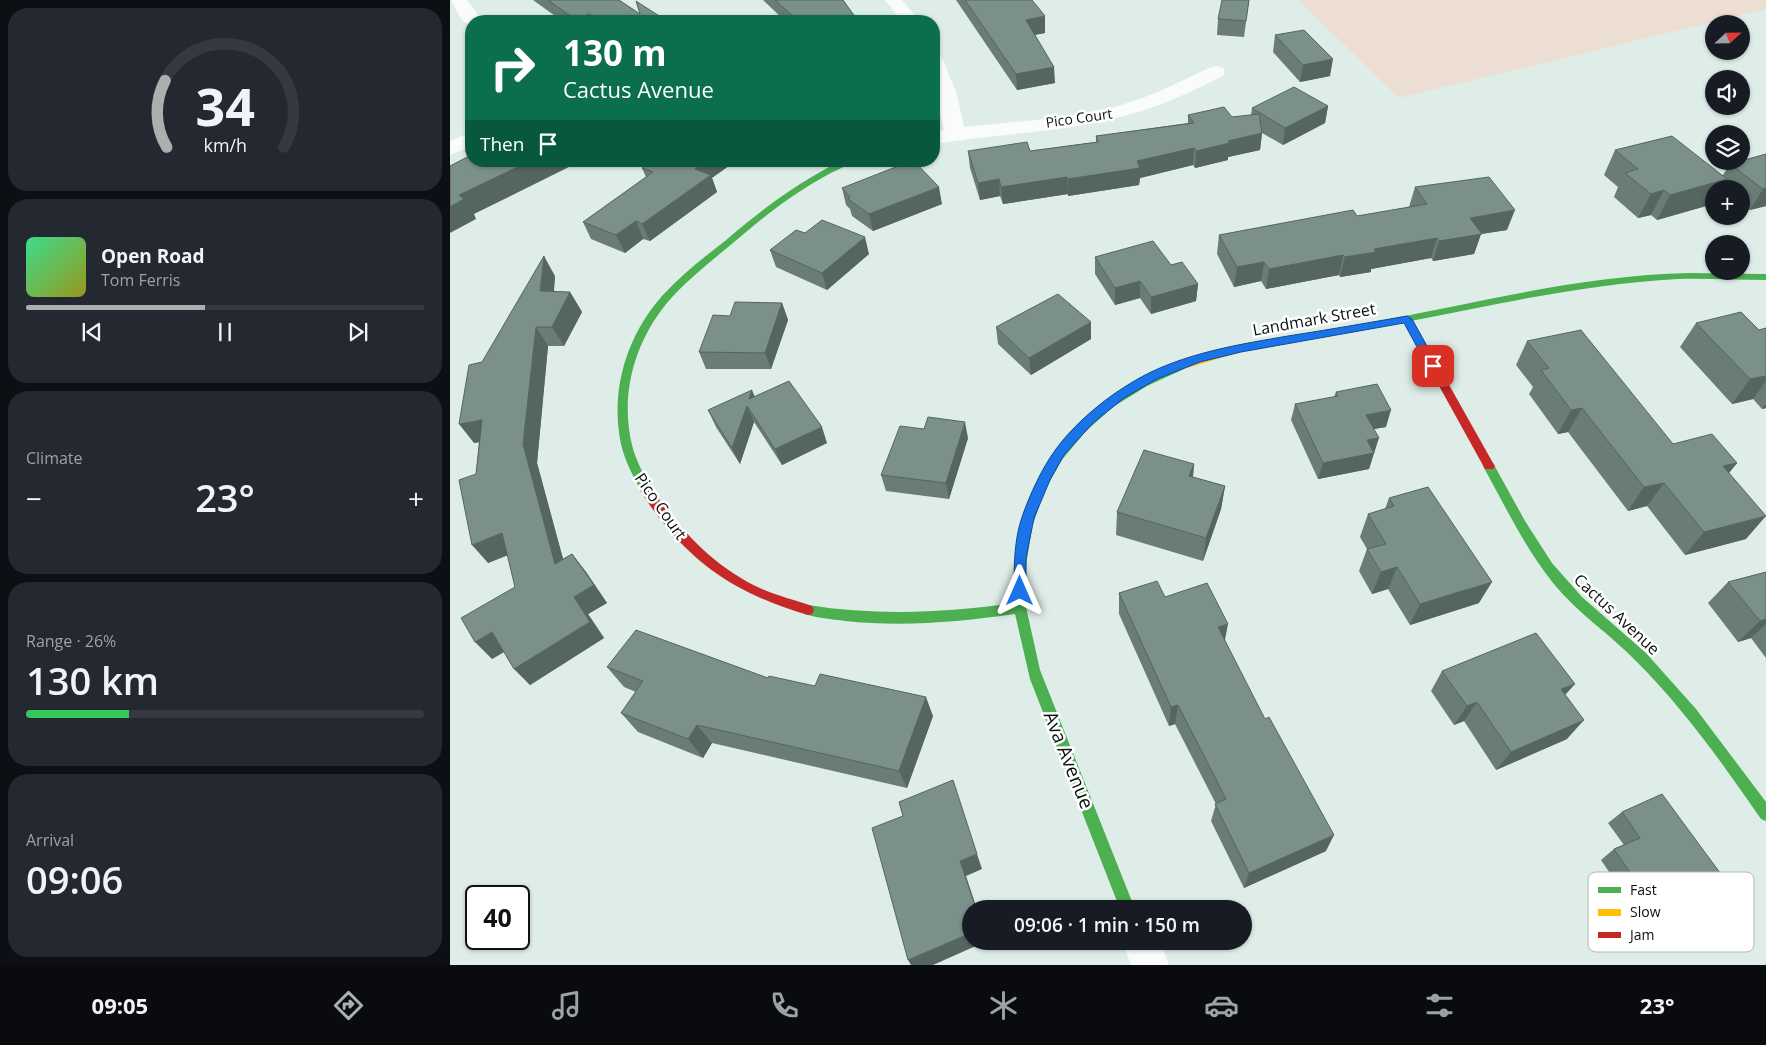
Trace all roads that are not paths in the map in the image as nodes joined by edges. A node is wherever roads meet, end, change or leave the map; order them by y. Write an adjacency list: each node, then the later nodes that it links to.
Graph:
1 (459, 0): 3 (street)
2 (893, 0): 4 (street)
3 (467, 15)
4 (906, 15)
5 (1216, 72): 7 (street, Pico Court)
6 (940, 76): 7 (street)
7 (954, 134): 8 (street, Pico Court)
8 (940, 137)
9 (465, 141): 10 (street)
10 (450, 149)
11 (833, 167): 14 (street, Pico Court)
12 (1766, 277): 13 (street, Landmark Street)
13 (1407, 319): 14 (street, Landmark Street); 15 (street, Cactus Avenue)
14 (1020, 608): 16 (street, Ava Avenue)
15 (1766, 814)
16 (1124, 900)
17 (1144, 950): 18 (street)
18 (1150, 965)

